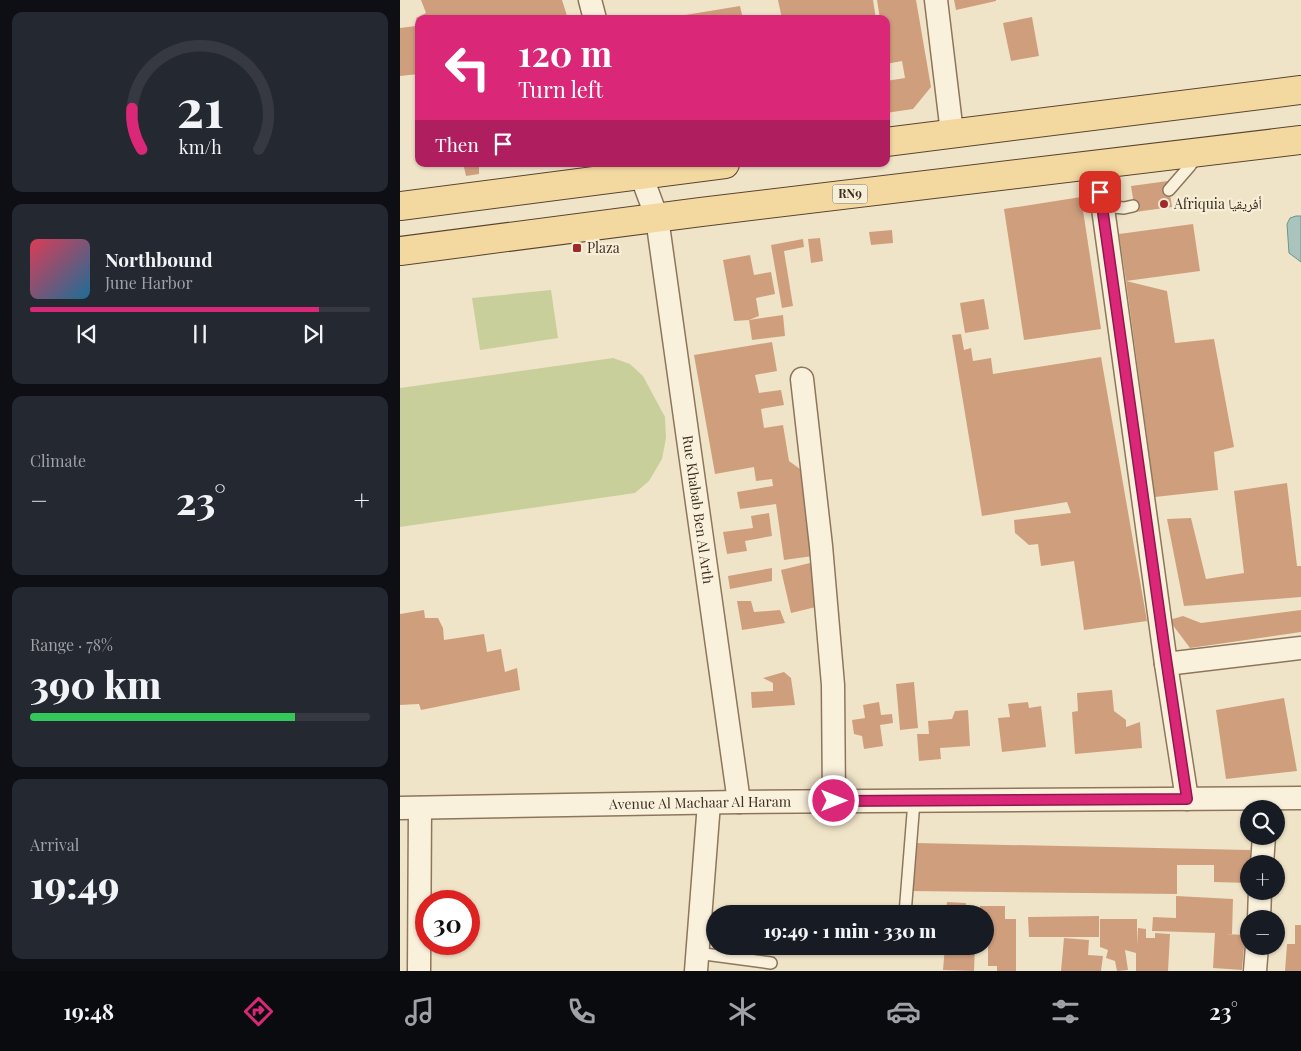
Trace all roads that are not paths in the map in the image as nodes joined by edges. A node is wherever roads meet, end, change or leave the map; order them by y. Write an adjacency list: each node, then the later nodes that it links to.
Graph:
1 (590, 0): 3 (street)
2 (936, 0): 5 (street)
3 (594, 15)
4 (1301, 90): 5 (main road)
5 (952, 133): 7 (main road)
6 (1301, 140): 8 (main road, RN9)
7 (890, 141)
8 (1199, 153): 9 (main road, RN9); 12 (lane)
9 (1097, 165): 14 (street); 16 (main road, RN9)
10 (673, 167): 11 (main road)
11 (639, 169): 13 (main road); 16 (street, Rue Khabab Ben Al Arth)
12 (1169, 190)
13 (400, 206)
14 (1102, 206): 15 (lane); 20 (street)
15 (1134, 206)
16 (657, 218): 17 (main road, RN9); 26 (street, Rue Khabab Ben Al Arth)
17 (400, 251)
18 (802, 380): 23 (street)
19 (1301, 648): 20 (street)
20 (1166, 664): 22 (street)
21 (1301, 798): 25 (street, Avenue Al Machaar Al Haram)
22 (1187, 799): 24 (street, Avenue Al Machaar Al Haram); 27 (street, Avenue Al Machaar Al Haram)
23 (834, 801): 24 (street, Avenue Al Machaar Al Haram); 26 (street, Avenue Al Machaar Al Haram)
24 (914, 801): 30 (lane)
25 (1285, 801)
26 (739, 802): 28 (street, Avenue Al Machaar Al Haram)
27 (1240, 802)
28 (709, 803): 29 (street, Avenue Al Machaar Al Haram); 32 (street)
29 (410, 808): 34 (street)
30 (906, 905)
31 (1256, 955): 35 (street)
32 (697, 962): 33 (lane)
33 (771, 963)
34 (419, 971)
35 (1255, 971)

